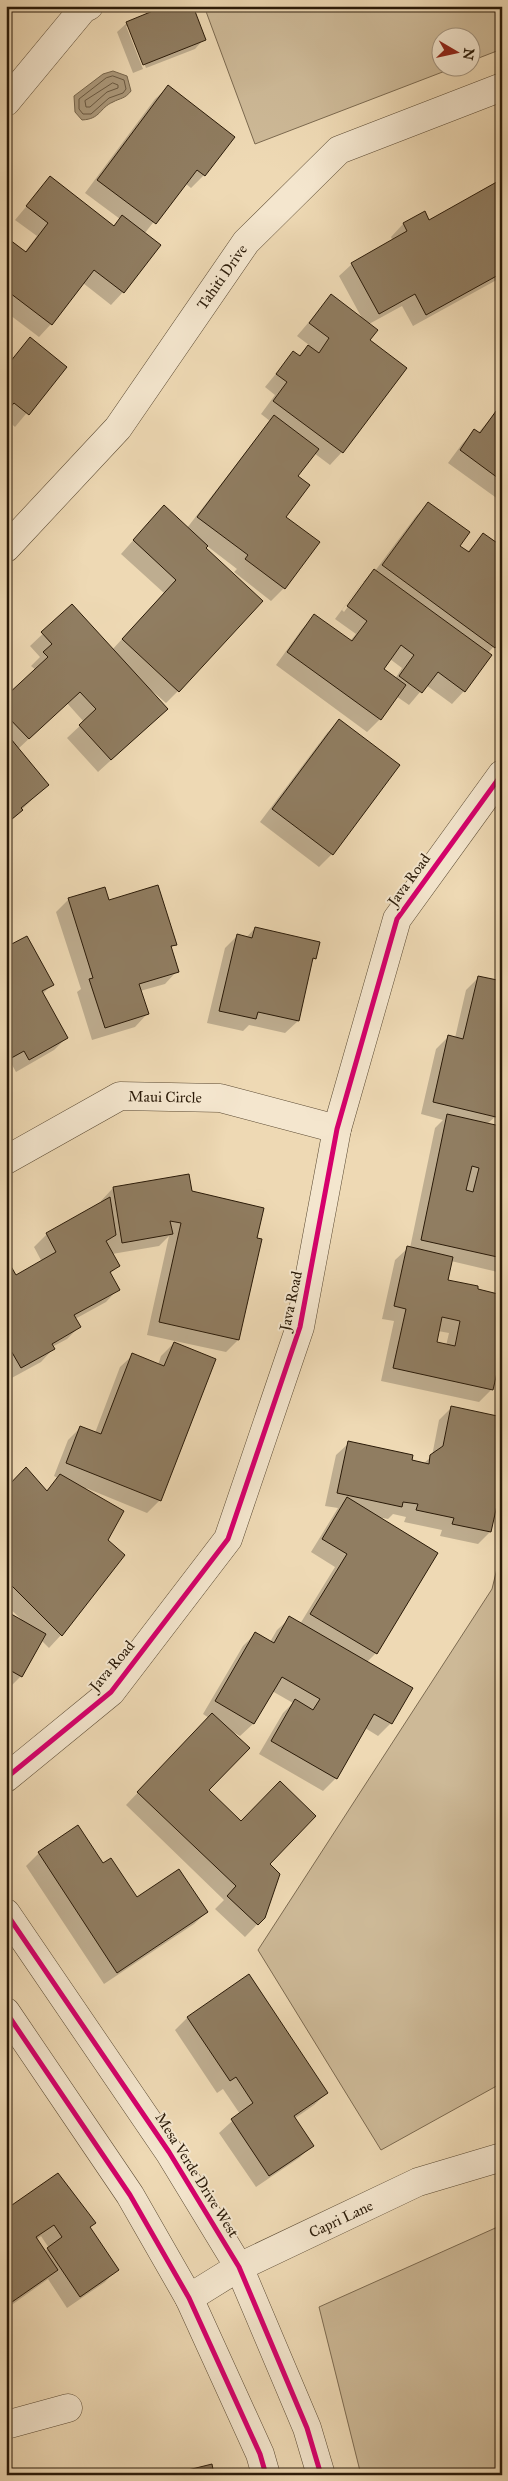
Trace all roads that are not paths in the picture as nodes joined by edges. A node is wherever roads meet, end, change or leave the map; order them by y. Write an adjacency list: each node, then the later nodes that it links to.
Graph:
1 (89, 6): 3 (street)
2 (502, 87): 4 (street, Tahiti Drive)
3 (6, 102)
4 (6, 548)
5 (502, 774): 6 (street, Java Road)
6 (337, 1129): 7 (street, Maui Circle); 8 (street, Java Road)
7 (6, 1160)
8 (6, 1778)
9 (6, 1913): 12 (street, Mesa Verde Drive West)
10 (6, 2012): 13 (street)
11 (502, 2157): 12 (street, Capri Lane)
12 (240, 2267): 13 (street, Capri Lane); 17 (street, Mesa Verde Drive West)
13 (189, 2298): 16 (street)
14 (68, 2408): 15 (street)
15 (6, 2425)
16 (266, 2475)
17 (321, 2475)

